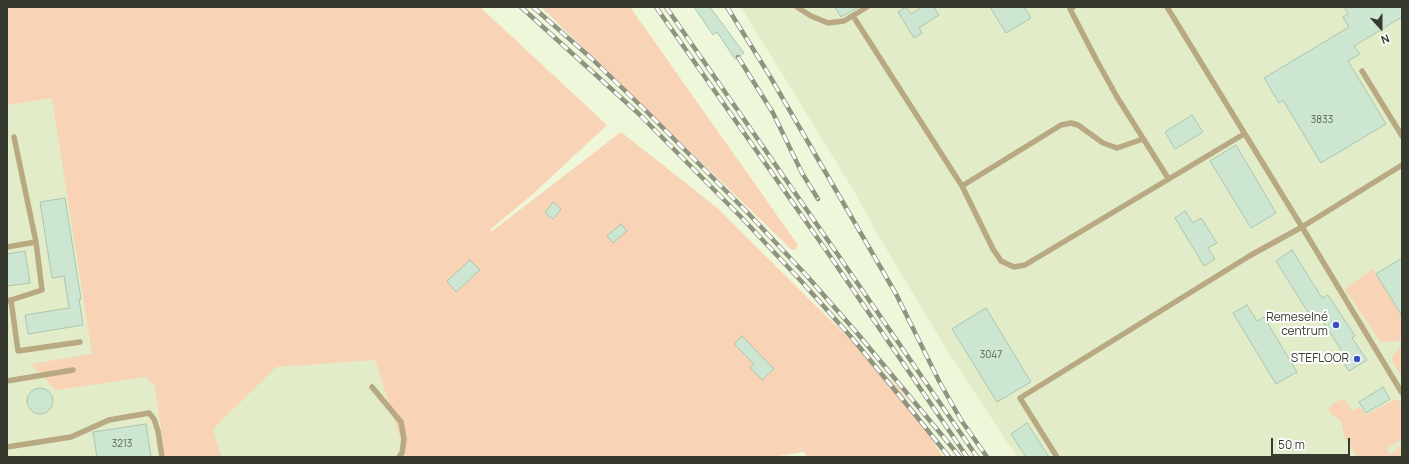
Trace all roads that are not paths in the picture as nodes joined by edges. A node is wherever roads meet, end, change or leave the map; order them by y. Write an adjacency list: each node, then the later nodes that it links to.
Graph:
1 (797, 7): 5 (lane)
2 (867, 7): 5 (lane)
3 (1073, 7): 10 (lane)
4 (1168, 7): 7 (lane)
5 (853, 16): 13 (lane)
6 (1362, 72): 8 (lane)
7 (1244, 134): 12 (lane); 14 (lane)
8 (1402, 136)
9 (14, 137): 15 (lane)
10 (1143, 139): 12 (lane); 13 (lane)
11 (1402, 164): 14 (lane)
12 (1168, 178): 13 (lane)
13 (962, 186)
14 (1302, 227): 22 (lane); 26 (lane)
15 (36, 242): 16 (lane); 17 (lane)
16 (7, 247)
17 (9, 300): 18 (lane)
18 (80, 342)
19 (73, 370): 20 (lane)
20 (7, 381)
21 (372, 387): 25 (lane)
22 (1402, 393)
23 (7, 447): 24 (lane)
24 (162, 457)
25 (399, 457)
26 (1057, 457)

